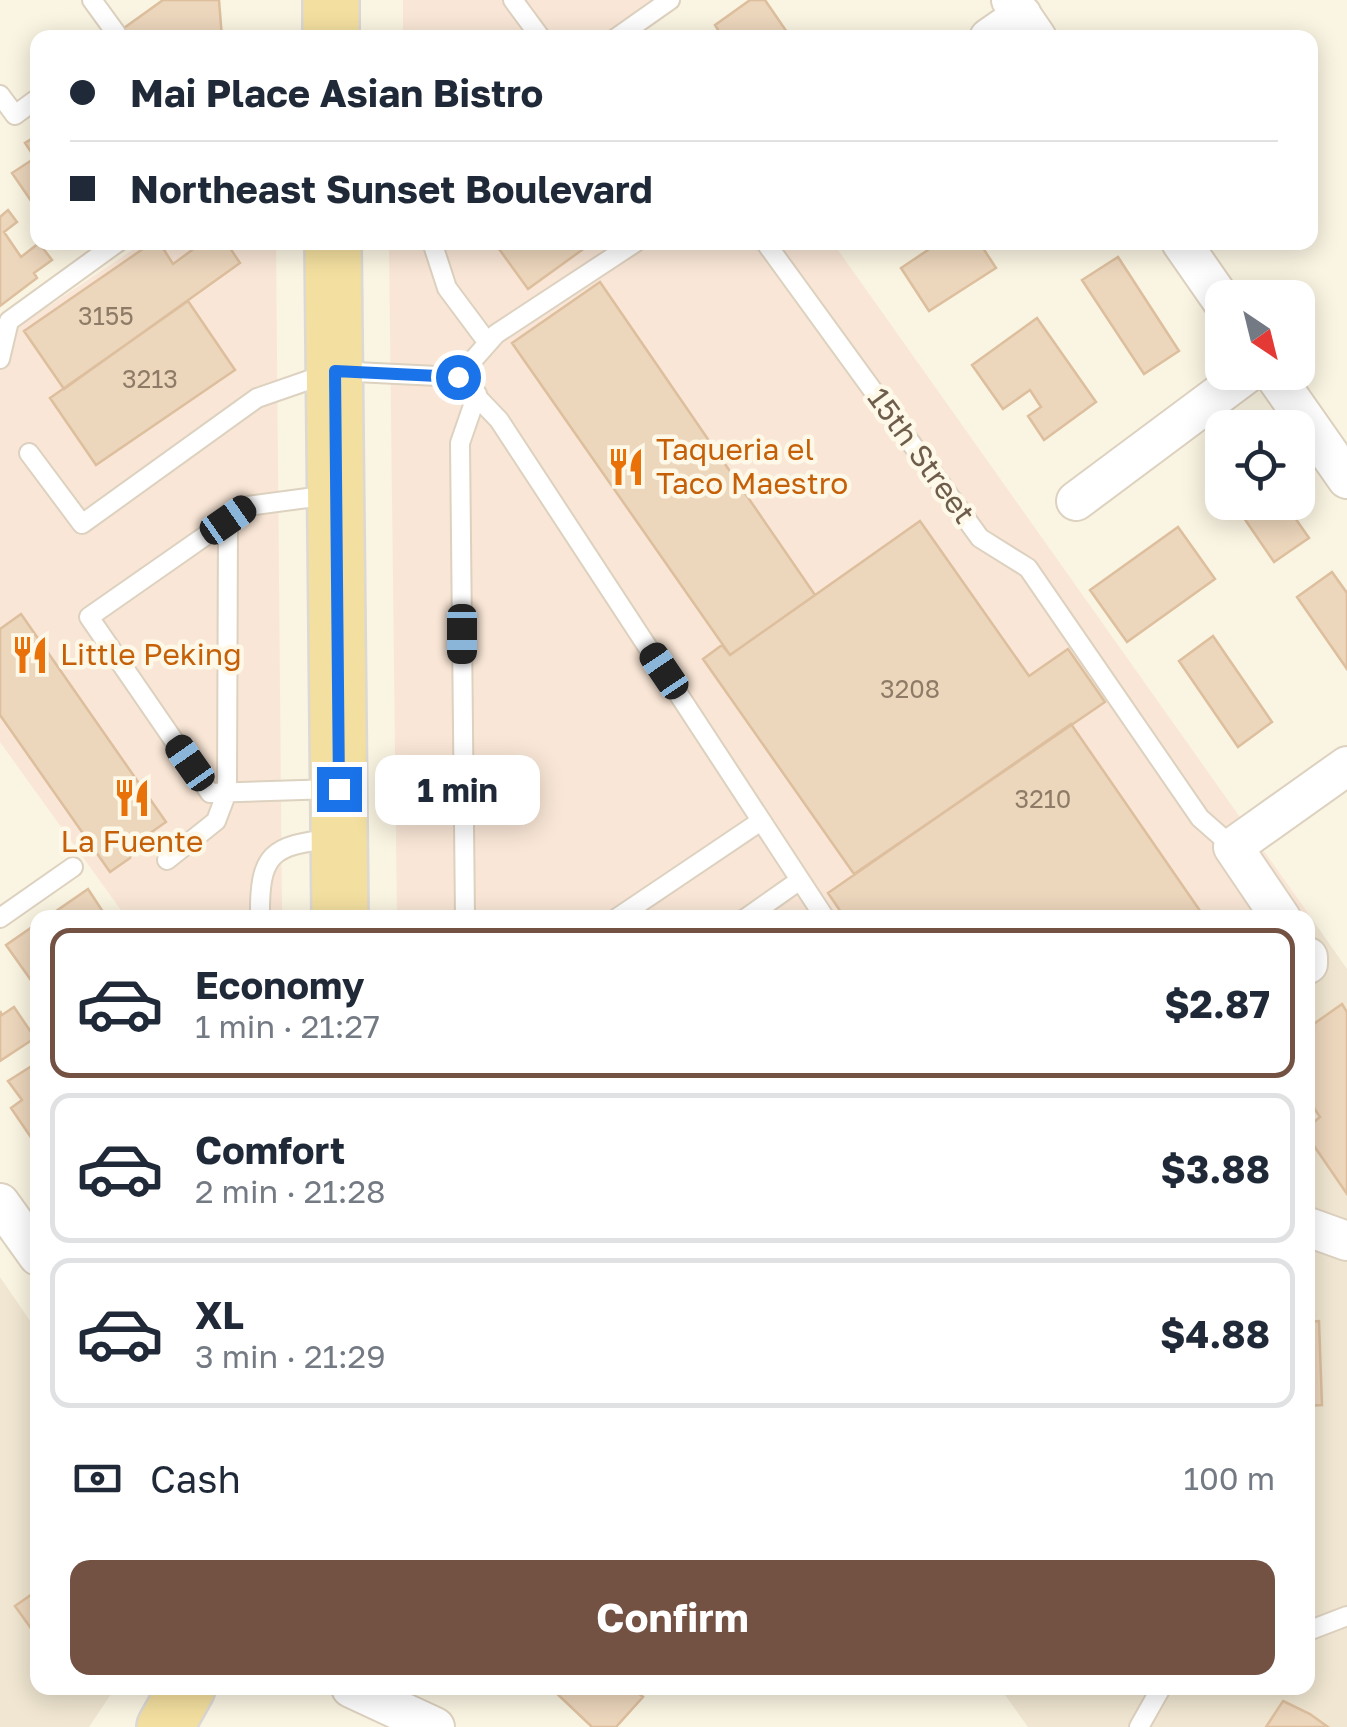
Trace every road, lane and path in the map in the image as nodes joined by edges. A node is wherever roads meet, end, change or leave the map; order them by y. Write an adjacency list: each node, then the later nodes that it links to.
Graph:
1 (92, 0): 5 (lane)
2 (331, 0): 6 (main road)
3 (514, 0): 7 (lane)
4 (670, 0): 8 (lane)
5 (114, 30)
6 (331, 30)
7 (535, 30)
8 (627, 30)
9 (0, 94): 10 (lane)
10 (30, 104)
11 (107, 250): 19 (lane)
12 (333, 250): 20 (main road)
13 (435, 250): 18 (lane)
14 (624, 250): 18 (lane)
15 (770, 250): 34 (lane, 15th Street)
16 (1187, 250): 17 (street)
17 (1207, 280)
18 (488, 342): 21 (lane)
19 (0, 359)
20 (335, 371): 21 (lane); 25 (lane); 27 (main road)
21 (458, 377): 24 (lane)
22 (1225, 390): 28 (street)
23 (1285, 390): 26 (street)
24 (477, 394): 33 (lane); 40 (lane)
25 (29, 453)
26 (1347, 479)
27 (336, 494): 29 (lane); 32 (main road)
28 (1076, 501)
29 (228, 520): 31 (lane); 31 (lane)
30 (1347, 766): 34 (street)
31 (227, 792): 32 (lane); 35 (lane)
32 (339, 814): 38 (lane); 39 (main road)
33 (761, 821): 37 (lane); 41 (lane)
34 (1232, 847): 44 (street)
35 (166, 860)
36 (73, 867): 45 (lane)
37 (800, 880): 42 (lane); 43 (lane)
38 (260, 910)
39 (340, 910)
40 (464, 910)
41 (629, 910)
42 (757, 910)
43 (819, 910)
44 (1275, 910)
45 (0, 918)
46 (0, 1203): 49 (street)
47 (1315, 1230): 48 (street)
48 (1347, 1241)
49 (30, 1245)
50 (1347, 1616): 51 (lane)
51 (1315, 1629)
52 (183, 1695): 55 (main road)
53 (365, 1695): 56 (street)
54 (1157, 1695): 57 (lane)
55 (165, 1727)
56 (434, 1727)
57 (1139, 1727)

